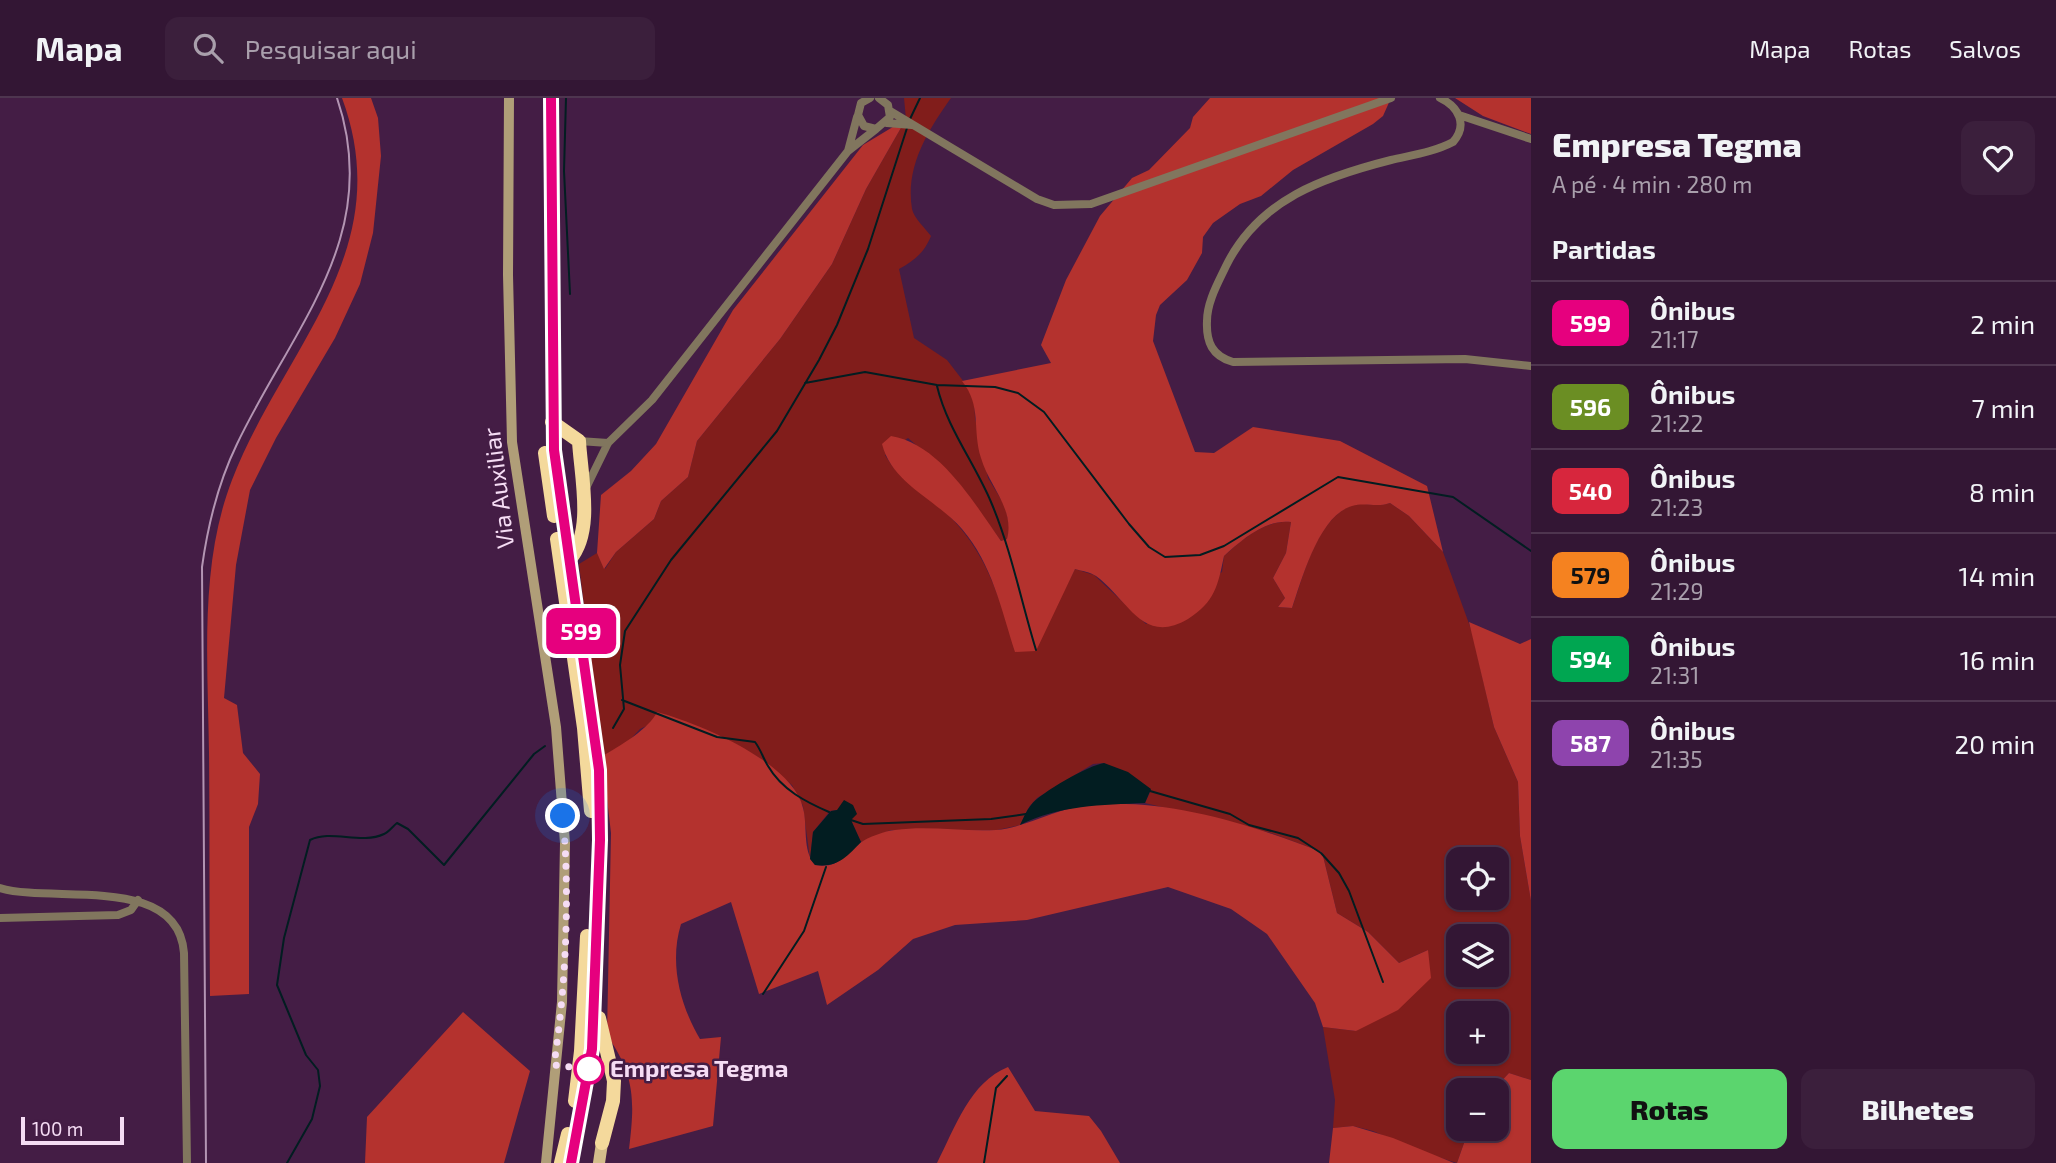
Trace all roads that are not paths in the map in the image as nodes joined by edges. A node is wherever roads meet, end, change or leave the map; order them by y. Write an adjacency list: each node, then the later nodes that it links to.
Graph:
1 (509, 98): 29 (street, Via Auxiliar)
2 (542, 98): 30 (highway)
3 (551, 98): 17 (highway)
4 (868, 98): 9 (street)
5 (879, 98): 8 (street)
6 (1391, 98): 12 (street)
7 (1440, 98): 10 (street)
8 (889, 105): 11 (street); 12 (street)
9 (859, 109): 13 (street); 15 (street)
10 (1459, 115): 14 (street); 16 (street)
11 (887, 123): 12 (street); 13 (street)
12 (912, 125)
13 (876, 129): 15 (street)
14 (1531, 139)
15 (848, 151): 19 (street)
16 (1531, 366)
17 (552, 422): 18 (highway); 21 (highway)
18 (579, 441): 19 (street); 20 (highway)
19 (608, 443): 20 (street)
20 (582, 495): 21 (highway)
21 (570, 559): 25 (highway)
22 (0, 888): 23 (street)
23 (138, 900): 24 (street); 28 (street)
24 (0, 918)
25 (596, 981): 26 (highway); 27 (highway)
26 (577, 1135): 27 (highway); 31 (highway)
27 (602, 1143): 32 (main road)
28 (187, 1163)
29 (546, 1163)
30 (561, 1163)
31 (571, 1163)
32 (599, 1163)

